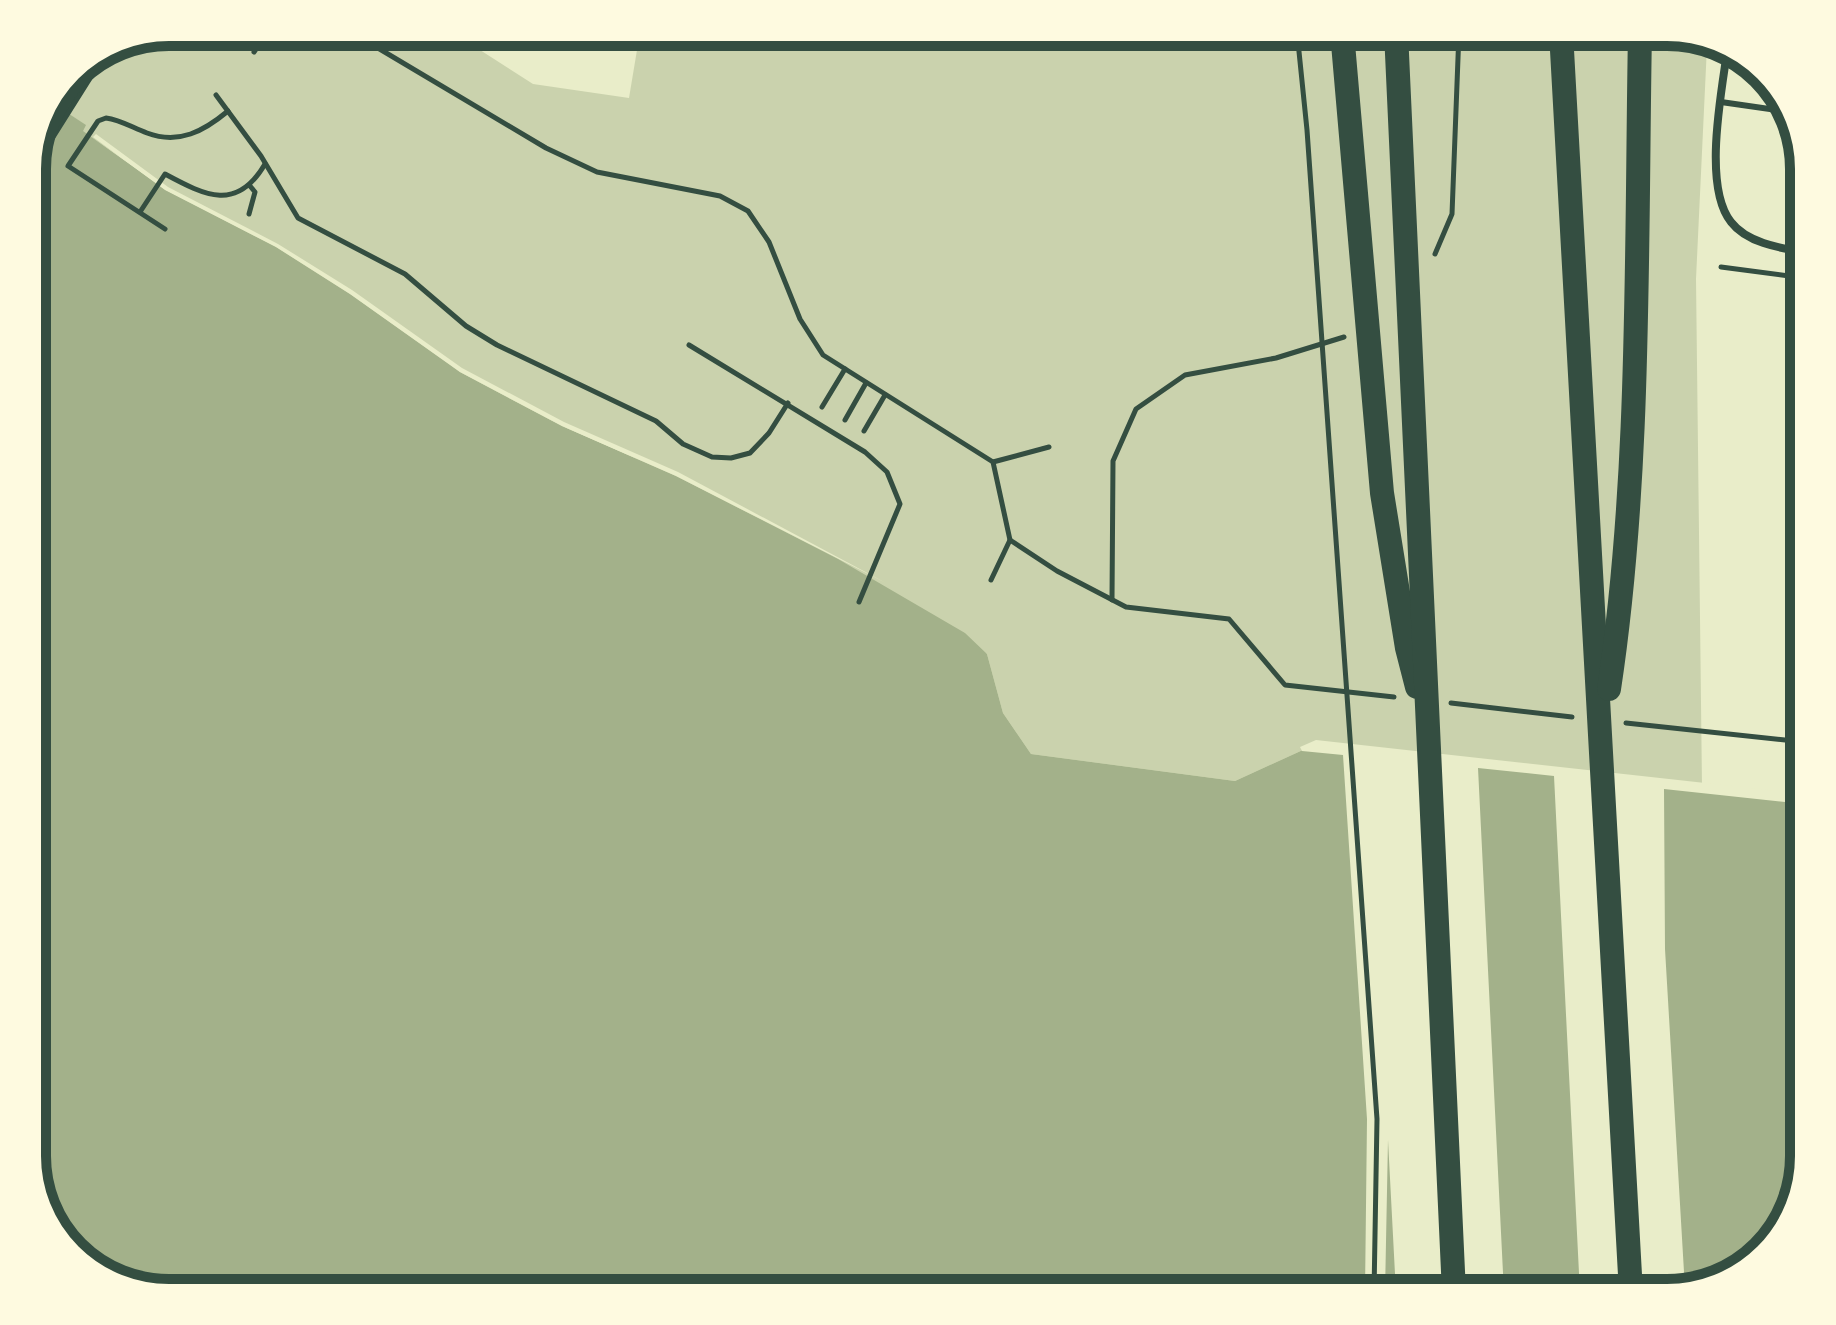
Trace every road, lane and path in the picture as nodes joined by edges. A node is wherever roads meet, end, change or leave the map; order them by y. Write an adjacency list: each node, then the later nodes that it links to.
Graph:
1 (258, 46): 9 (path)
2 (375, 46): 28 (path)
3 (1298, 46): 42 (path)
4 (1343, 46): 40 (highway)
5 (1397, 46): 40 (highway)
6 (1458, 46): 23 (path)
7 (1562, 46): 41 (highway)
8 (1640, 46): 41 (highway)
9 (254, 52)
10 (1726, 62): 13 (street)
11 (89, 79): 16 (lane)
12 (216, 95): 15 (path)
13 (1721, 102): 14 (lane); 22 (street)
14 (1774, 110)
15 (228, 111): 17 (path); 19 (path)
16 (49, 143)
17 (265, 164): 18 (path); 31 (path)
18 (250, 186): 19 (path); 20 (path)
19 (140, 212): 21 (path)
20 (249, 214)
21 (165, 229)
22 (1790, 250)
23 (1434, 256)
24 (1721, 267): 25 (path)
25 (1790, 276)
26 (1349, 335): 37 (path)
27 (689, 345): 31 (path)
28 (845, 369): 29 (path); 32 (path)
29 (866, 383): 30 (path); 33 (path)
30 (885, 395): 34 (path); 36 (path)
31 (788, 403): 39 (path)
32 (822, 407)
33 (845, 420)
34 (864, 431)
35 (1049, 447): 36 (path)
36 (993, 462): 37 (path)
37 (1010, 540): 38 (path)
38 (991, 580)
39 (859, 602)
40 (1429, 731): 43 (highway)
41 (1602, 734): 44 (highway)
42 (1374, 1279)
43 (1453, 1279)
44 (1630, 1279)

